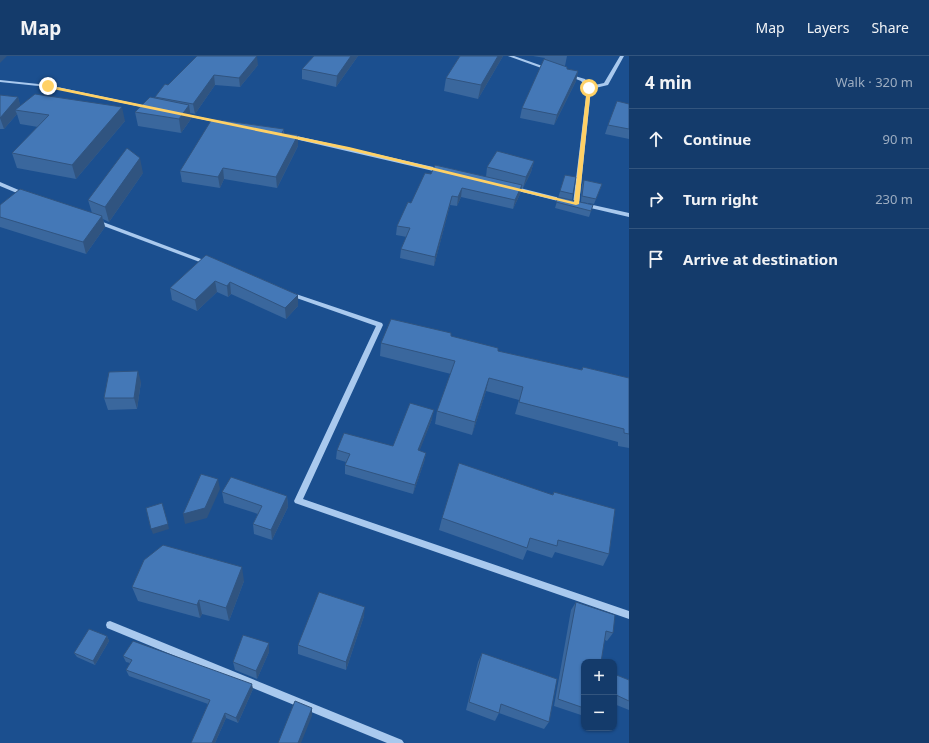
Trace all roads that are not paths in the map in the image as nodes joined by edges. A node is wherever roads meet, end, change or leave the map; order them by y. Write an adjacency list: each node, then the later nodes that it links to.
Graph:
1 (510, 56): 3 (street)
2 (622, 56): 6 (street)
3 (555, 71)
4 (562, 73): 6 (street)
5 (0, 81): 7 (street)
6 (589, 88): 15 (street)
7 (156, 109)
8 (180, 114): 9 (street)
9 (226, 123)
10 (280, 134): 11 (street)
11 (448, 173)
12 (0, 184): 14 (street)
13 (508, 187): 15 (street)
14 (33, 198)
15 (576, 204): 16 (street)
16 (629, 215)
17 (84, 217): 18 (street)
18 (216, 266)
19 (282, 291): 20 (street)
20 (629, 615)
21 (110, 626): 22 (street)
22 (399, 743)

